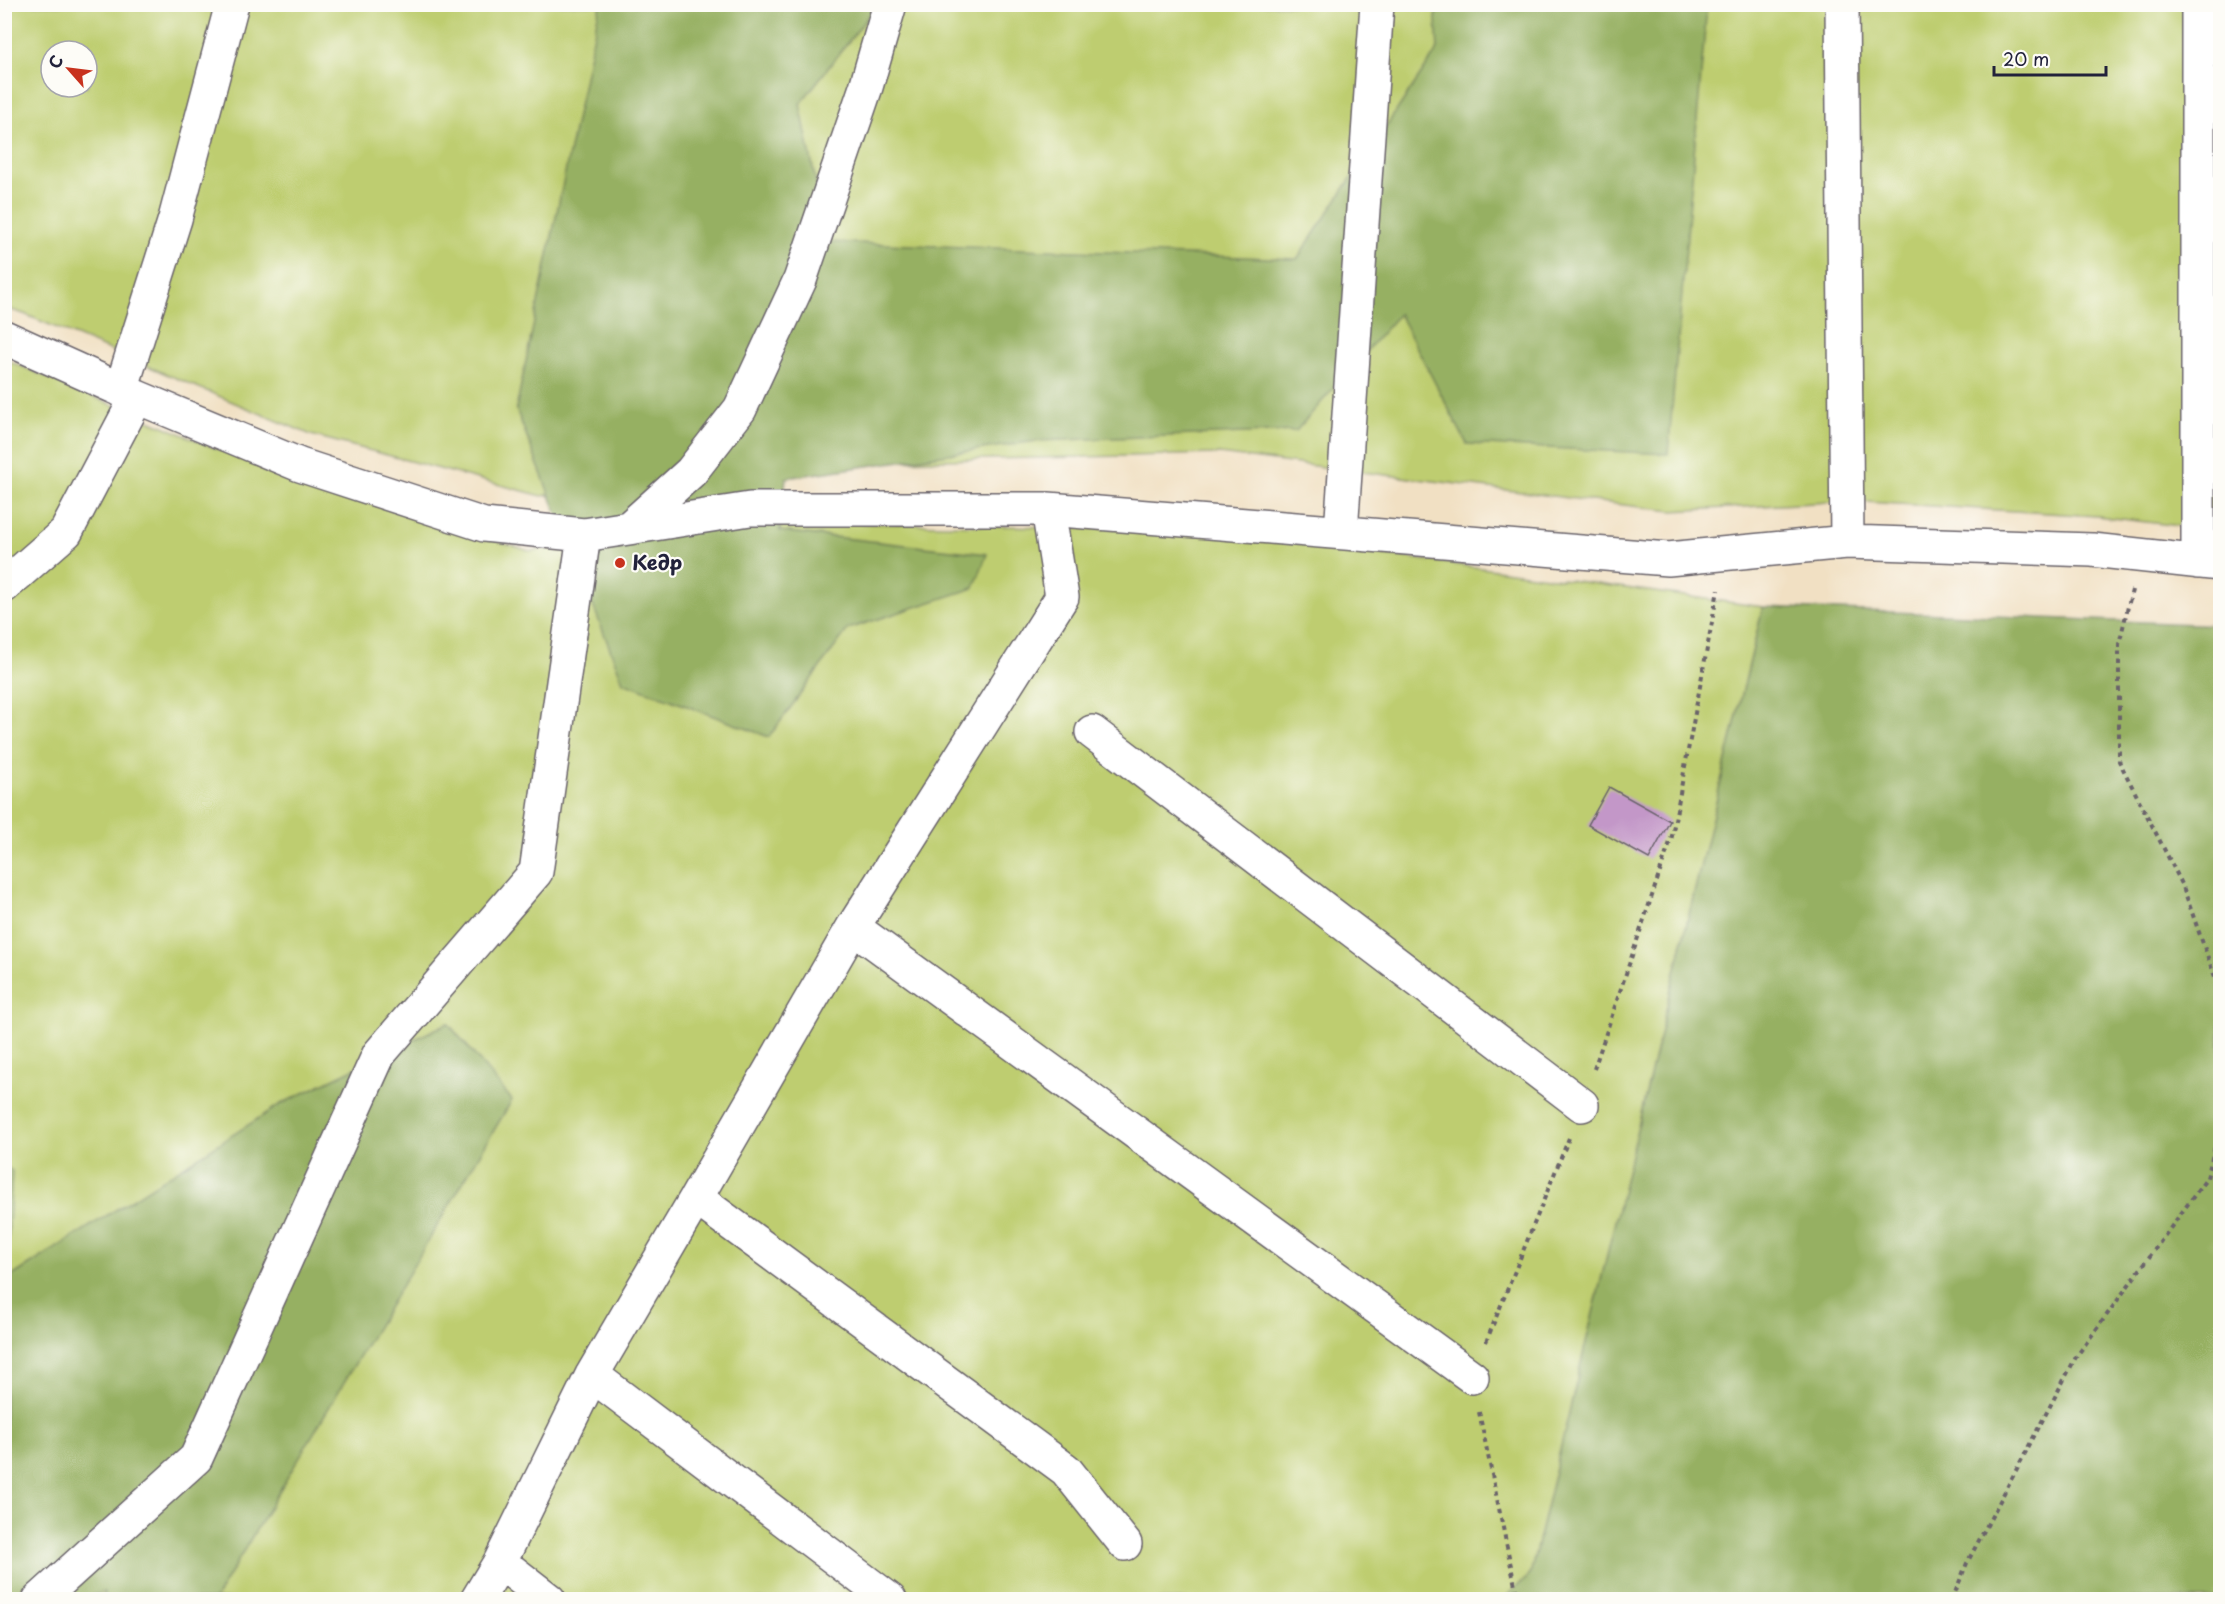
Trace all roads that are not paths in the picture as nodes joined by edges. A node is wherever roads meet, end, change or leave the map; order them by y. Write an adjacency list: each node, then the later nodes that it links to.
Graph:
1 (232, 4): 7 (street)
2 (890, 4): 9 (street)
3 (1377, 4): 10 (street)
4 (1842, 4): 12 (street)
5 (2198, 4): 13 (street)
6 (4, 337): 7 (street)
7 (129, 394): 11 (street); 14 (street)
8 (1048, 509): 9 (street); 10 (street); 16 (street)
9 (631, 526): 11 (street)
10 (1341, 532): 12 (street)
11 (585, 535): 23 (street)
12 (1847, 542): 13 (street)
13 (2209, 563)
14 (4, 586)
15 (1092, 732): 17 (street)
16 (854, 927): 18 (street); 20 (street)
17 (1582, 1105)
18 (696, 1198): 19 (street); 21 (street)
19 (592, 1375): 22 (street); 26 (street)
20 (1472, 1377)
21 (1125, 1544)
22 (500, 1562): 24 (street); 25 (street)
23 (39, 1599)
24 (477, 1599)
25 (549, 1599)
26 (890, 1599)

